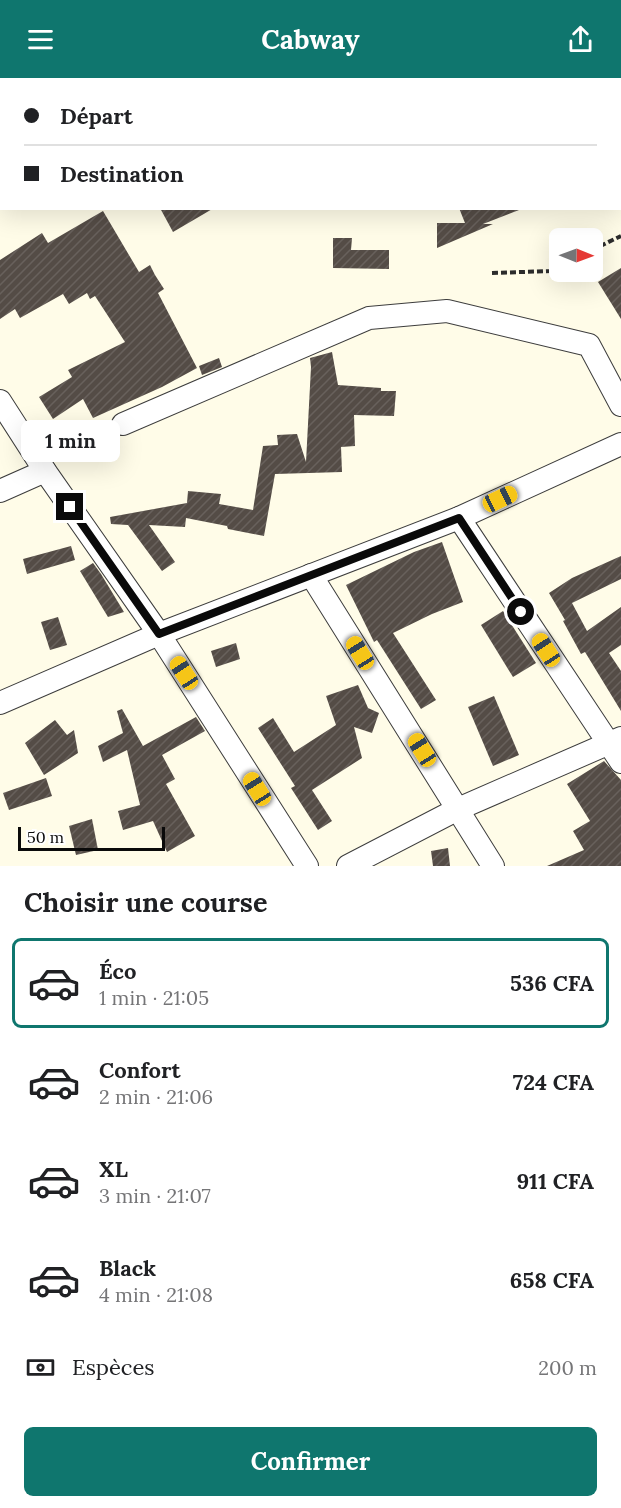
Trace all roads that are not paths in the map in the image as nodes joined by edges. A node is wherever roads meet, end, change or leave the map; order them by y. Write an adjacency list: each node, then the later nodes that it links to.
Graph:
1 (0, 401): 5 (street)
2 (621, 405): 3 (street)
3 (123, 424)
4 (621, 444): 7 (street)
5 (45, 471): 6 (street); 9 (street)
6 (0, 491)
7 (459, 518): 8 (street); 11 (street)
8 (311, 575): 9 (street); 13 (street)
9 (159, 634): 10 (street); 14 (street)
10 (0, 703)
11 (615, 741): 12 (street); 13 (street)
12 (621, 762)
13 (458, 809): 15 (street); 16 (street)
14 (307, 866)
15 (348, 866)
16 (493, 866)

